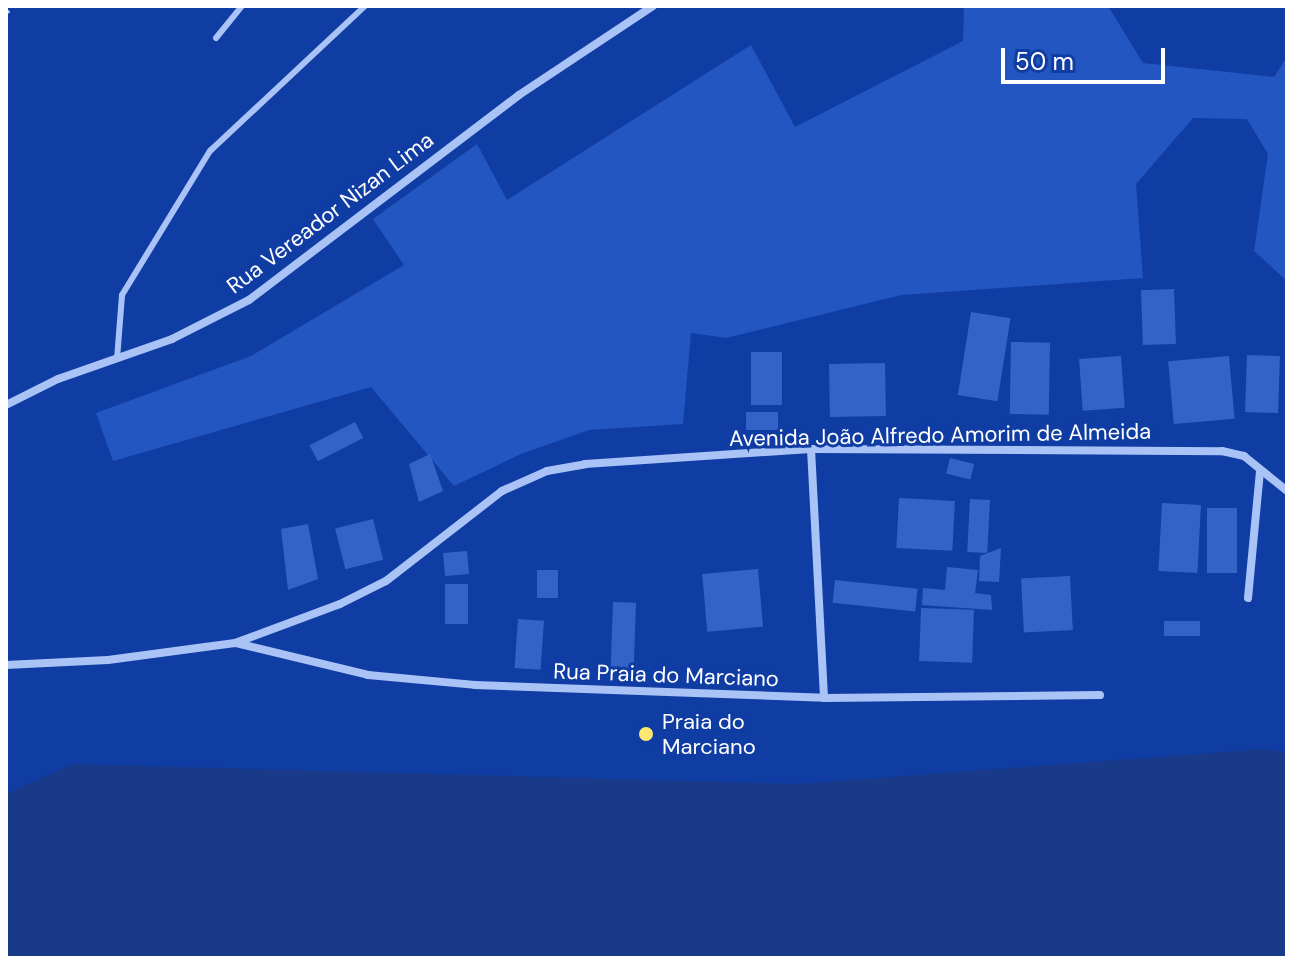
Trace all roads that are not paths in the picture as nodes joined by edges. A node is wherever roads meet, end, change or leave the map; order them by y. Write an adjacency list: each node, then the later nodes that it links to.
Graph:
1 (242, 6): 4 (lane)
2 (365, 6): 5 (lane)
3 (653, 6): 5 (street, Rua Vereador Nizan Lima)
4 (216, 38)
5 (117, 359): 6 (street, Rua Vereador Nizan Lima)
6 (6, 405)
7 (811, 449): 8 (street, Avenida João Alfredo Amorim de Almeida); 11 (street, Avenida João Alfredo Amorim de Almeida); 14 (street)
8 (1260, 471): 9 (street, Avenida João Alfredo Amorim de Almeida); 10 (street)
9 (1287, 491)
10 (1248, 598)
11 (235, 643): 12 (street, Avenida João Alfredo Amorim de Almeida); 14 (street, Rua Praia do Marciano)
12 (6, 665)
13 (1100, 695): 14 (street, Rua Praia do Marciano)
14 (824, 698)

